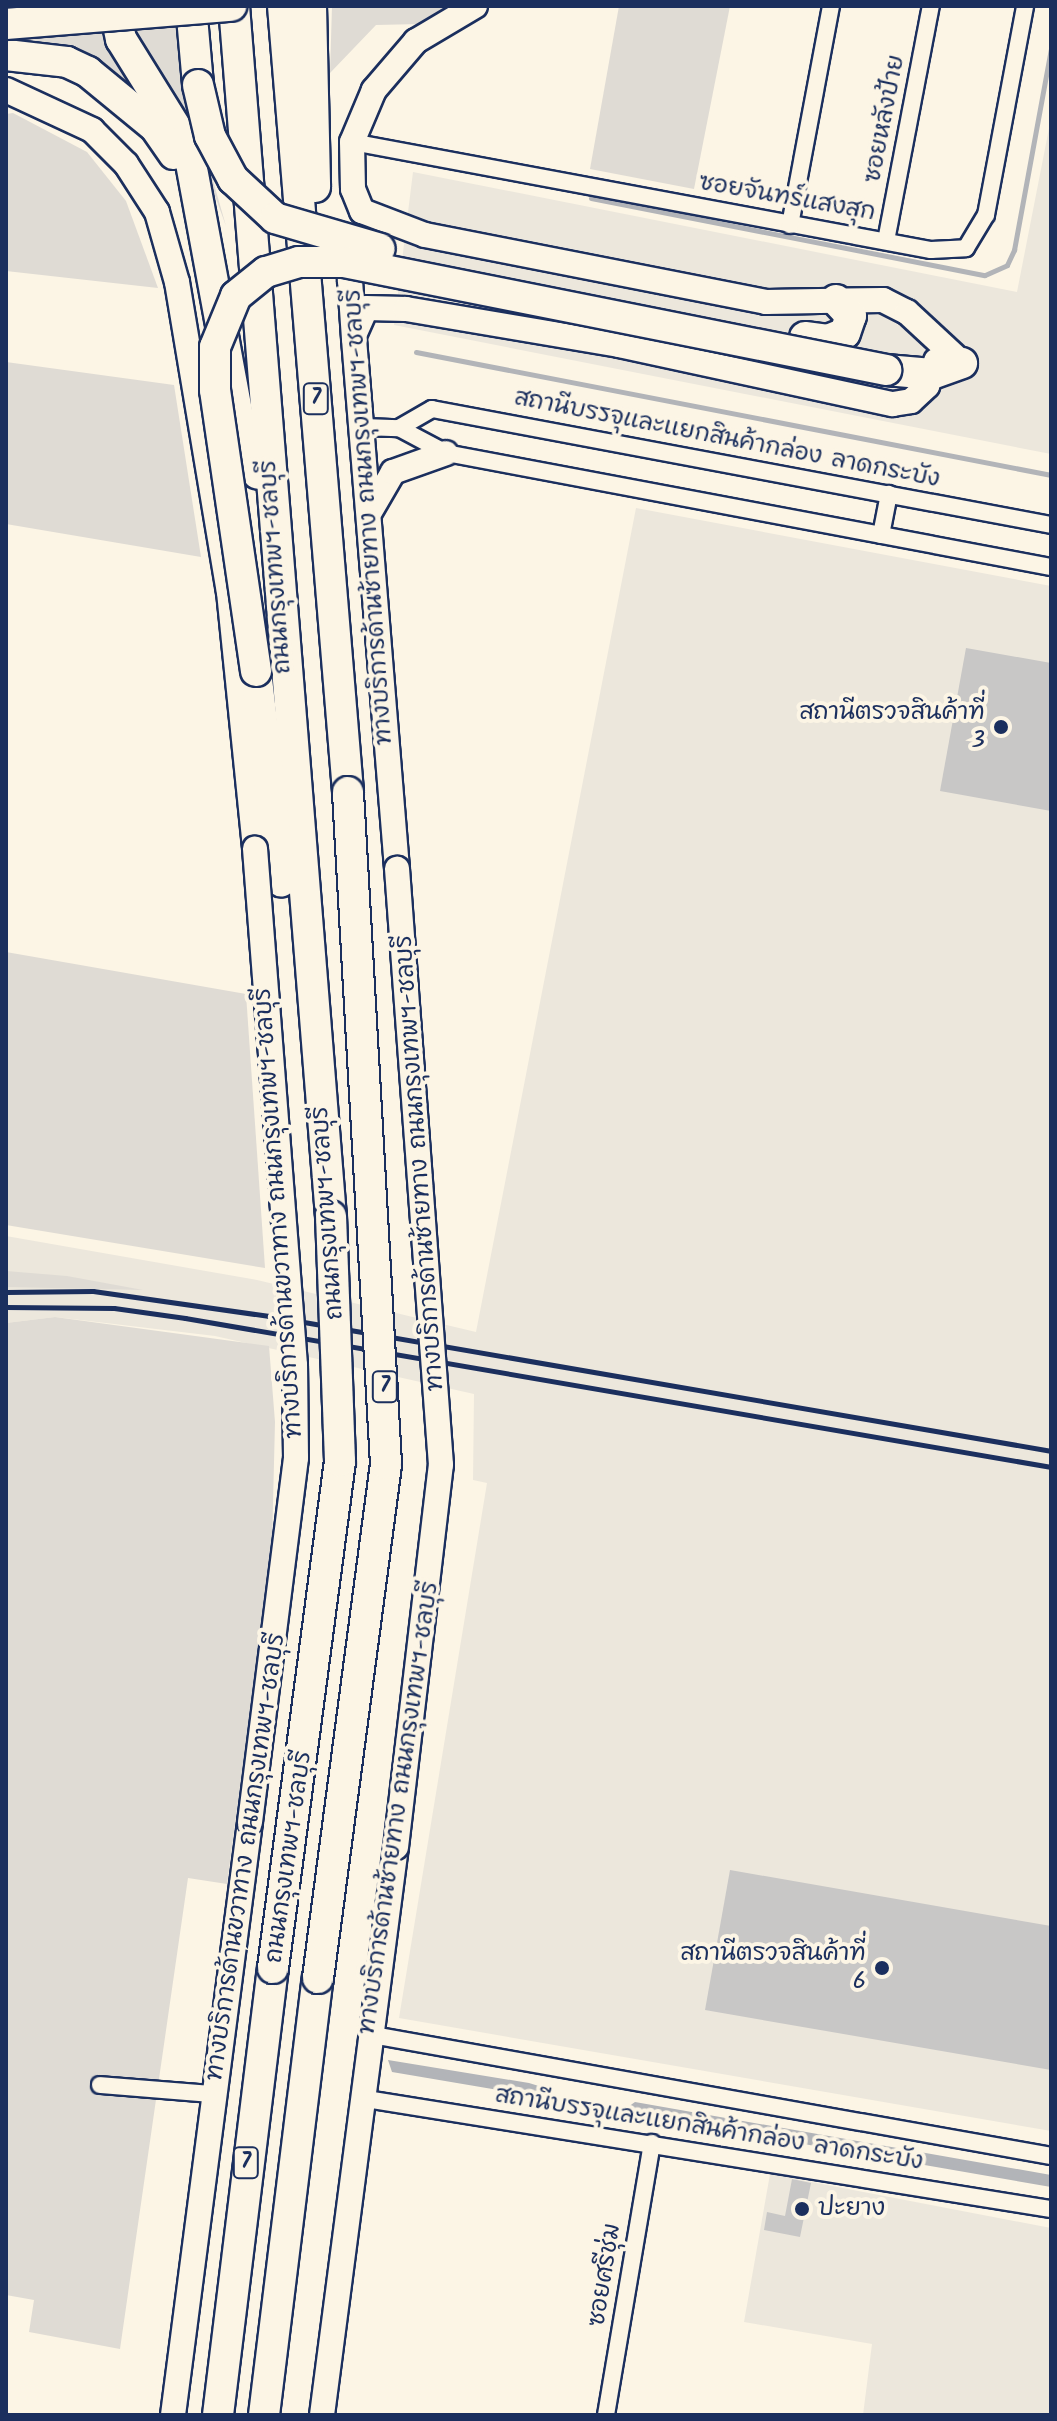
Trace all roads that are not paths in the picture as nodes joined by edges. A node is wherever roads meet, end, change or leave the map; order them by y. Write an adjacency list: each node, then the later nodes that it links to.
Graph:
1 (114, 6): 14 (highway)
2 (191, 6): 18 (highway, bridge)
3 (232, 6): 10 (highway, bridge); 27 (highway, ถนนกรุงเทพฯ-ชลบุรี / 7)
4 (283, 6): 32 (highway, ถนนกรุงเทพฯ-ชลบุรี / 7)
5 (475, 6): 13 (main road)
6 (831, 6): 16 (street)
7 (931, 6): 17 (street, ซอยหลังป้าย)
8 (1025, 6): 17 (street, ซอยจันทร์แสงสุก)
9 (314, 16): 32 (highway)
10 (6, 24)
11 (6, 55): 14 (highway)
12 (6, 90): 36 (main road, ทางบริการด้านขวาทาง ถนนกรุงเทพฯ-ชลบุรี, bridge)
13 (352, 142): 15 (main road); 16 (street, ซอยจันทร์แสงสุก)
14 (193, 191): 27 (highway)
15 (393, 225): 18 (main road); 20 (main road, ทางบริการด้านซ้ายทาง ถนนกรุงเทพฯ-ชลบุรี)
16 (790, 225): 17 (street, ซอยจันทร์แสงสุก)
17 (886, 241)
18 (836, 300): 19 (main road)
19 (936, 338): 21 (main road); 22 (main road)
20 (354, 339): 22 (main road); 23 (main road, ทางบริการด้านซ้ายทาง ถนนกรุงเทพฯ-ชลบุรี)
21 (962, 363): 22 (highway)
22 (932, 374): 33 (highway, bridge)
23 (363, 427): 24 (street); 28 (main road, ทางบริการด้านซ้ายทาง ถนนกรุงเทพฯ-ชลบุรี)
24 (399, 428): 25 (street); 26 (street, สถานีบรรจุและแยกสินค้ากล่อง ลาดกระบัง)
25 (446, 453): 28 (main road); 30 (street)
26 (889, 494): 29 (street, สถานีบรรจุและแยกสินค้ากล่อง ลาดกระบัง); 30 (street)
27 (274, 518): 33 (highway, ถนนกรุงเทพฯ-ชลบุรี / 7)
28 (367, 522): 34 (main road, ทางบริการด้านซ้ายทาง ถนนกรุงเทพฯ-ชลบุรี, bridge)
29 (1051, 525)
30 (881, 535): 31 (street)
31 (1051, 567)
32 (348, 784): 43 (highway, ถนนกรุงเทพฯ-ชลบุรี / 7, bridge)
33 (320, 1108): 42 (highway, ถนนกรุงเทพฯ-ชลบุรี / 7, bridge)
34 (367, 2034): 37 (main road, ทางบริการด้านซ้ายทาง ถนนกรุงเทพฯ-ชลบุรี); 39 (street, สถานีบรรจุและแยกสินค้ากล่อง ลาดกระบัง)
35 (100, 2085): 36 (street)
36 (203, 2093): 41 (main road, ทางบริการด้านขวาทาง ถนนกรุงเทพฯ-ชลบุรี)
37 (360, 2098): 38 (street, สถานีบรรจุและแยกสินค้ากล่อง ลาดกระบัง); 44 (main road, ทางบริการด้านซ้ายทาง ถนนกรุงเทพฯ-ชลบุรี)
38 (652, 2143): 40 (street, สถานีบรรจุและแยกสินค้ากล่อง ลาดกระบัง); 45 (street, ซอยศรีชุ่ม)
39 (1051, 2156)
40 (1051, 2209)
41 (173, 2415)
42 (218, 2415)
43 (264, 2415)
44 (322, 2415)
45 (606, 2415)

